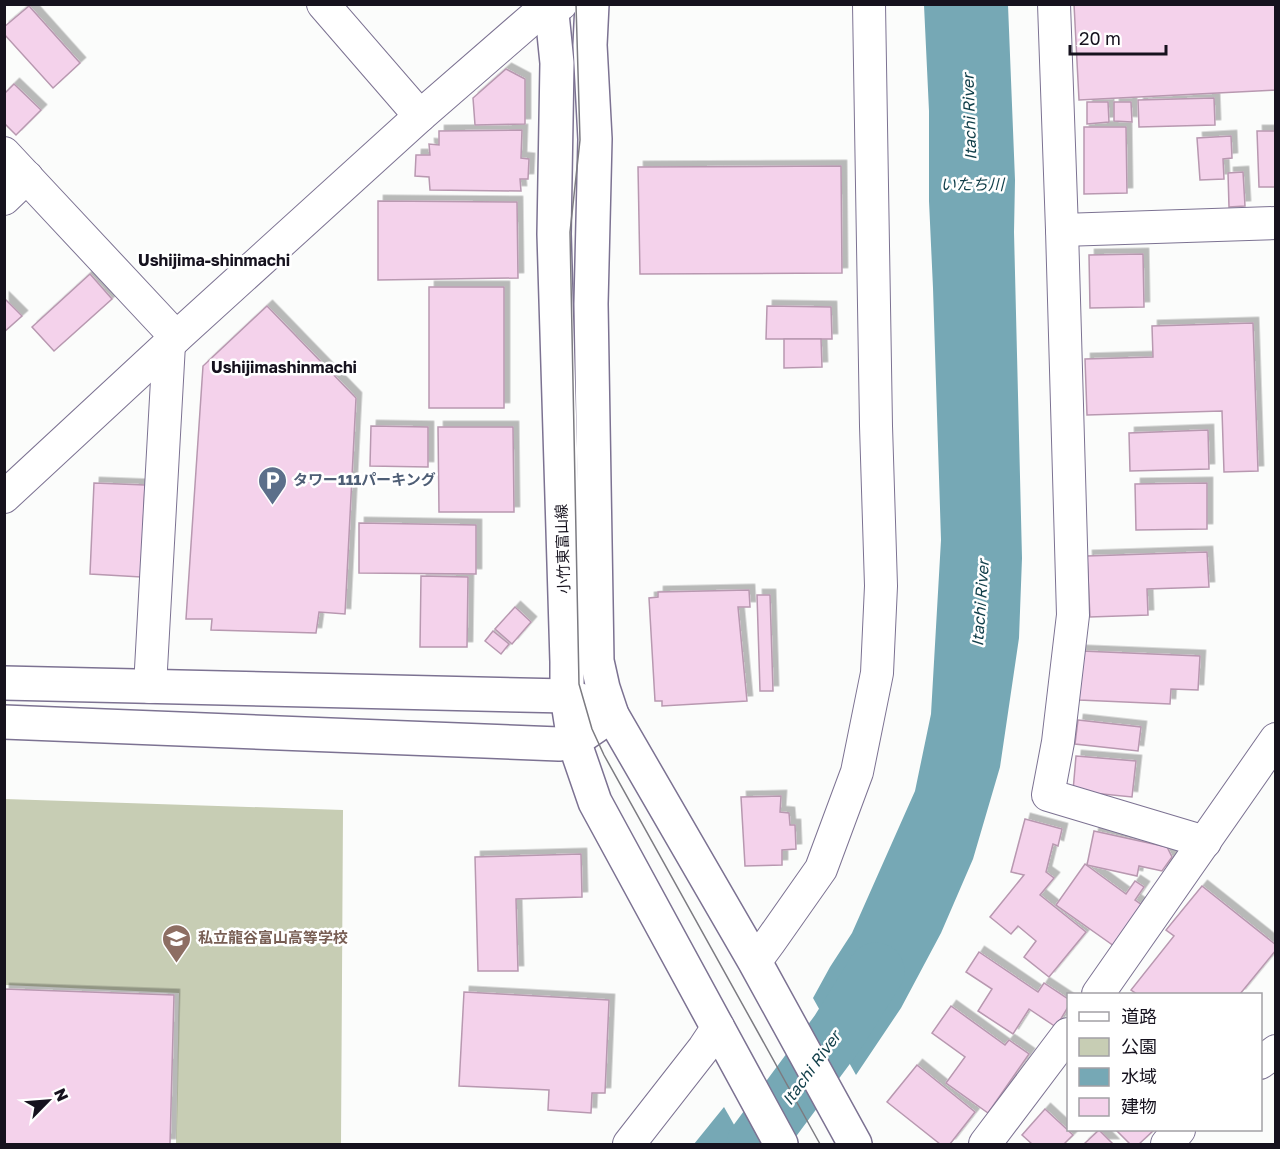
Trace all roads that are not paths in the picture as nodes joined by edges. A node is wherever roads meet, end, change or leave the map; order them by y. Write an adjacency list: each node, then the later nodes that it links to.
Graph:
1 (323, 4): 6 (street)
2 (592, 4): 17 (street)
3 (869, 4): 22 (street)
4 (1054, 4): 11 (street)
5 (554, 6): 6 (street); 16 (street, 小竹東富山線)
6 (420, 116): 12 (street)
7 (4, 153): 8 (street)
8 (27, 177): 9 (street); 12 (street)
9 (4, 199)
10 (1275, 223): 11 (street)
11 (1062, 230): 21 (street)
12 (173, 341): 13 (street); 15 (street)
13 (4, 497)
14 (4, 683): 15 (street)
15 (150, 687): 16 (street)
16 (567, 696): 17 (street); 20 (street, 小竹東富山線)
17 (612, 715): 20 (street); 22 (street)
18 (4, 722): 20 (street)
19 (1275, 739): 21 (street)
20 (574, 741): 25 (street, 小竹東富山線)
21 (1205, 842): 23 (street)
22 (755, 962): 29 (street)
23 (1099, 993)
24 (1067, 1035): 32 (street)
25 (725, 1041): 30 (street); 31 (street, 小竹東富山線)
26 (1275, 1051): 27 (street)
27 (1262, 1061)
28 (1178, 1131): 33 (street)
29 (851, 1137)
30 (629, 1144)
31 (781, 1144)
32 (984, 1144)
33 (1167, 1144)

